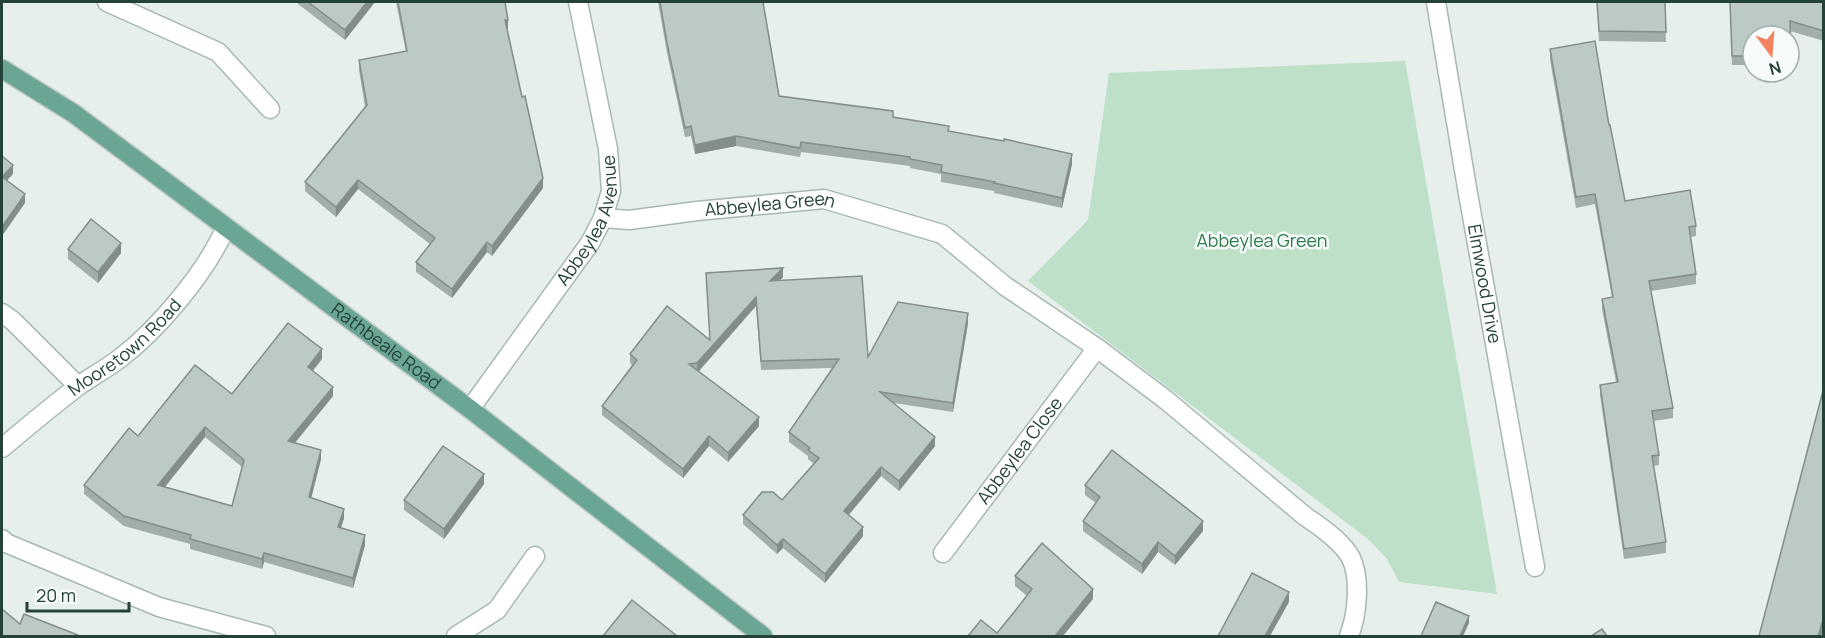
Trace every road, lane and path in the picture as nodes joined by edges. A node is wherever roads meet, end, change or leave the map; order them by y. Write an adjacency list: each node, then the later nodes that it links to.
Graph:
1 (107, 2): 5 (street)
2 (578, 2): 6 (street, Abbeylea Avenue)
3 (1436, 2): 16 (street, Elmwood Drive)
4 (2, 69): 7 (main road, Rathbeale Road)
5 (270, 109)
6 (603, 218): 9 (street, Abbeylea Green); 11 (street, Abbeylea Avenue)
7 (226, 227): 10 (street, Mooretown Road); 11 (main road, Rathbeale Road)
8 (2, 313): 10 (street)
9 (1096, 348): 14 (street, Abbeylea Close); 20 (street, Abbeylea Green)
10 (78, 386): 12 (street, Mooretown Road)
11 (470, 409): 19 (main road, Rathbeale Road)
12 (2, 448)
13 (2, 539): 17 (street)
14 (943, 553)
15 (535, 556): 18 (street)
16 (1535, 567)
17 (266, 636)
18 (456, 636)
19 (763, 636)
20 (1349, 636)

